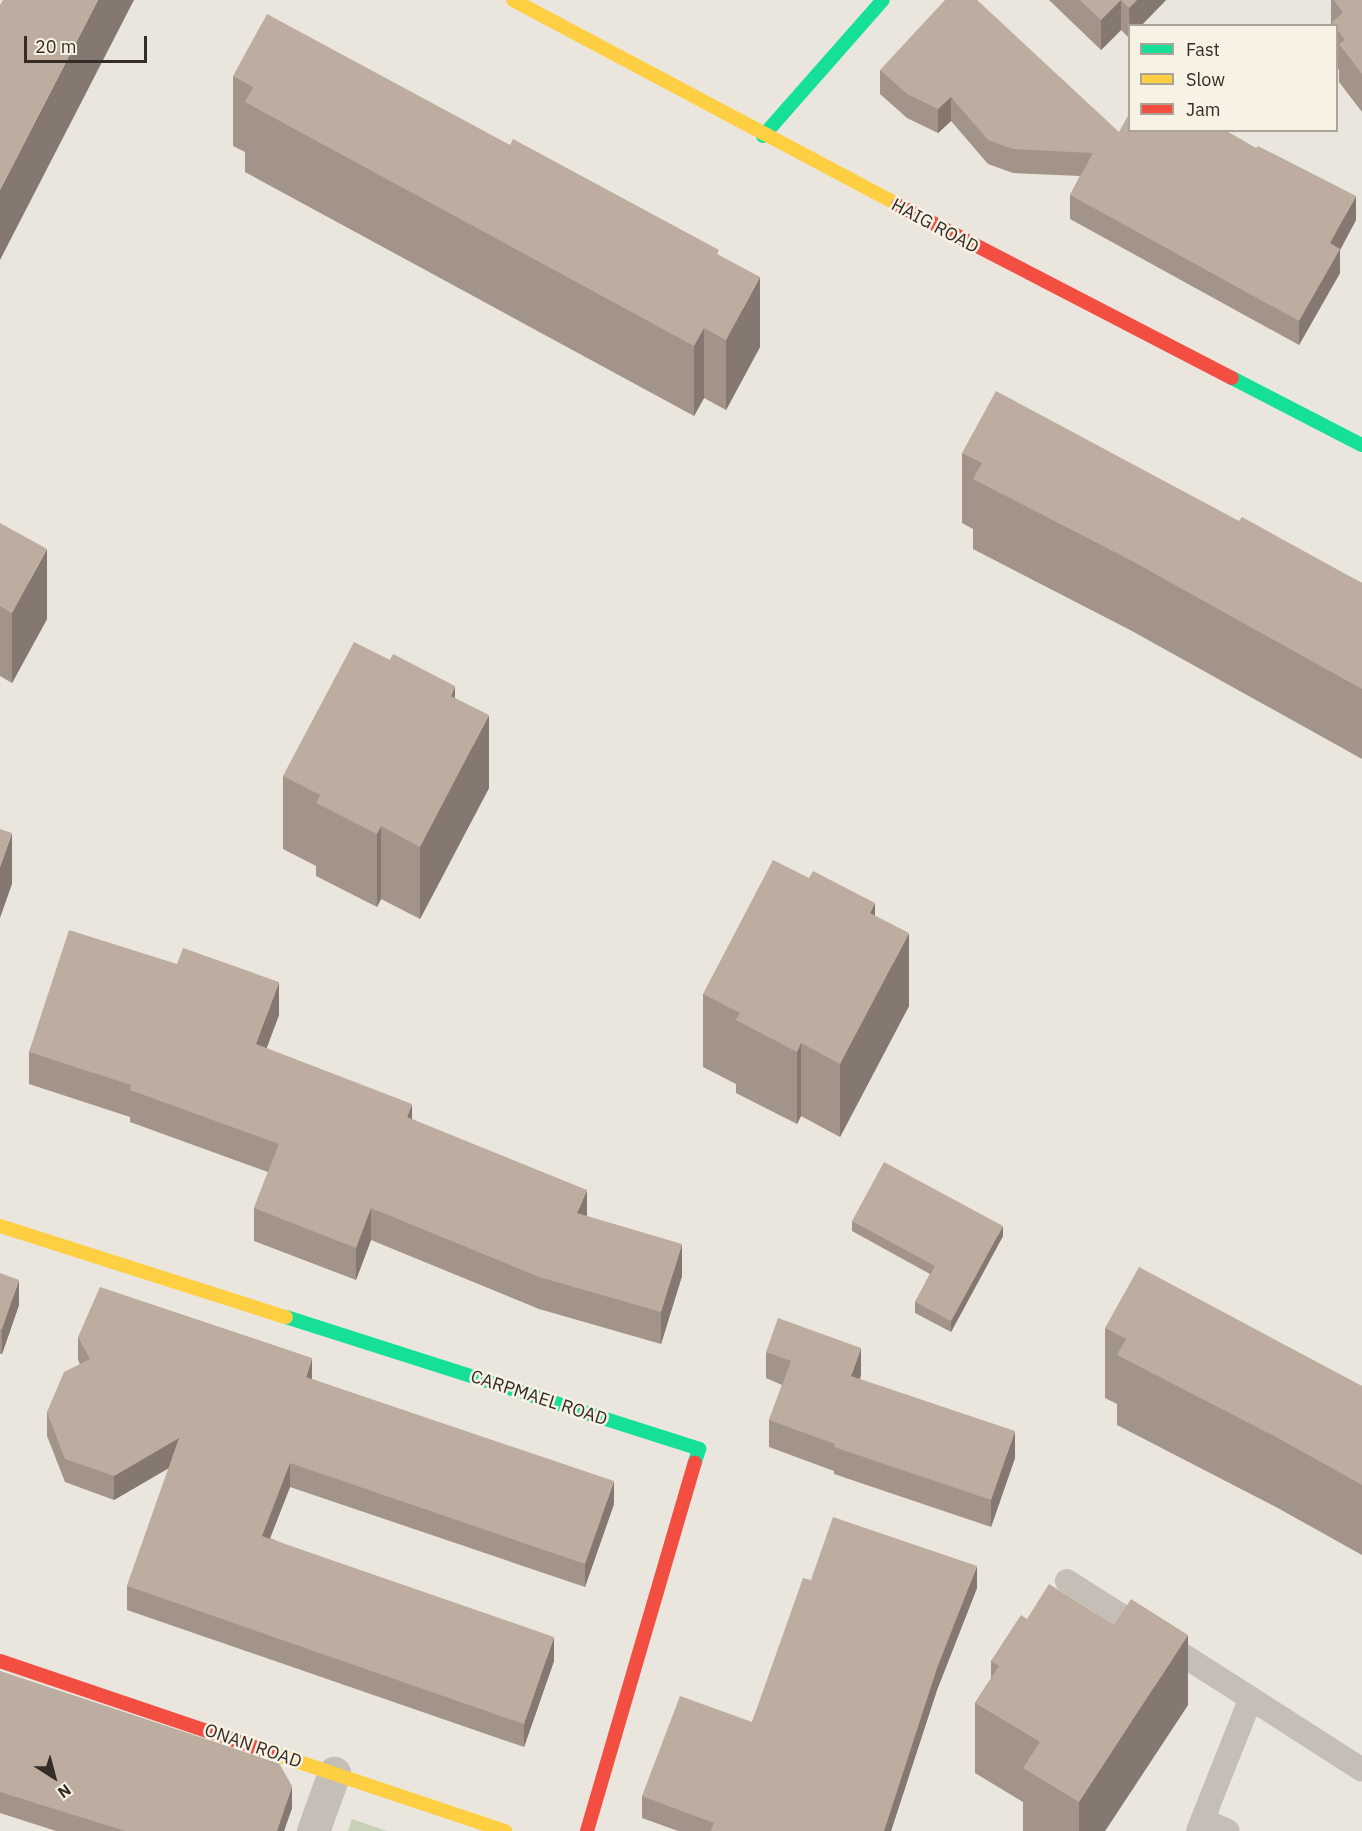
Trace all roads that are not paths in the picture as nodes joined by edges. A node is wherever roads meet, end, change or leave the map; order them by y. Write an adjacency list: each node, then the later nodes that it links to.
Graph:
1 (513, 0): 3 (street, HAIG ROAD)
2 (883, 0): 3 (street)
3 (763, 136): 4 (street, HAIG ROAD)
4 (1362, 445)
5 (0, 1226): 14 (street, CARPMAEL ROAD)
6 (1067, 1581): 8 (lane)
7 (0, 1661): 10 (street, ONAN ROAD)
8 (1250, 1700): 9 (lane); 11 (lane)
9 (1362, 1770)
10 (334, 1773): 12 (street); 13 (street, ONAN ROAD)
11 (1200, 1826): 15 (lane)
12 (313, 1831)
13 (505, 1831)
14 (587, 1831)
15 (1228, 1831)

